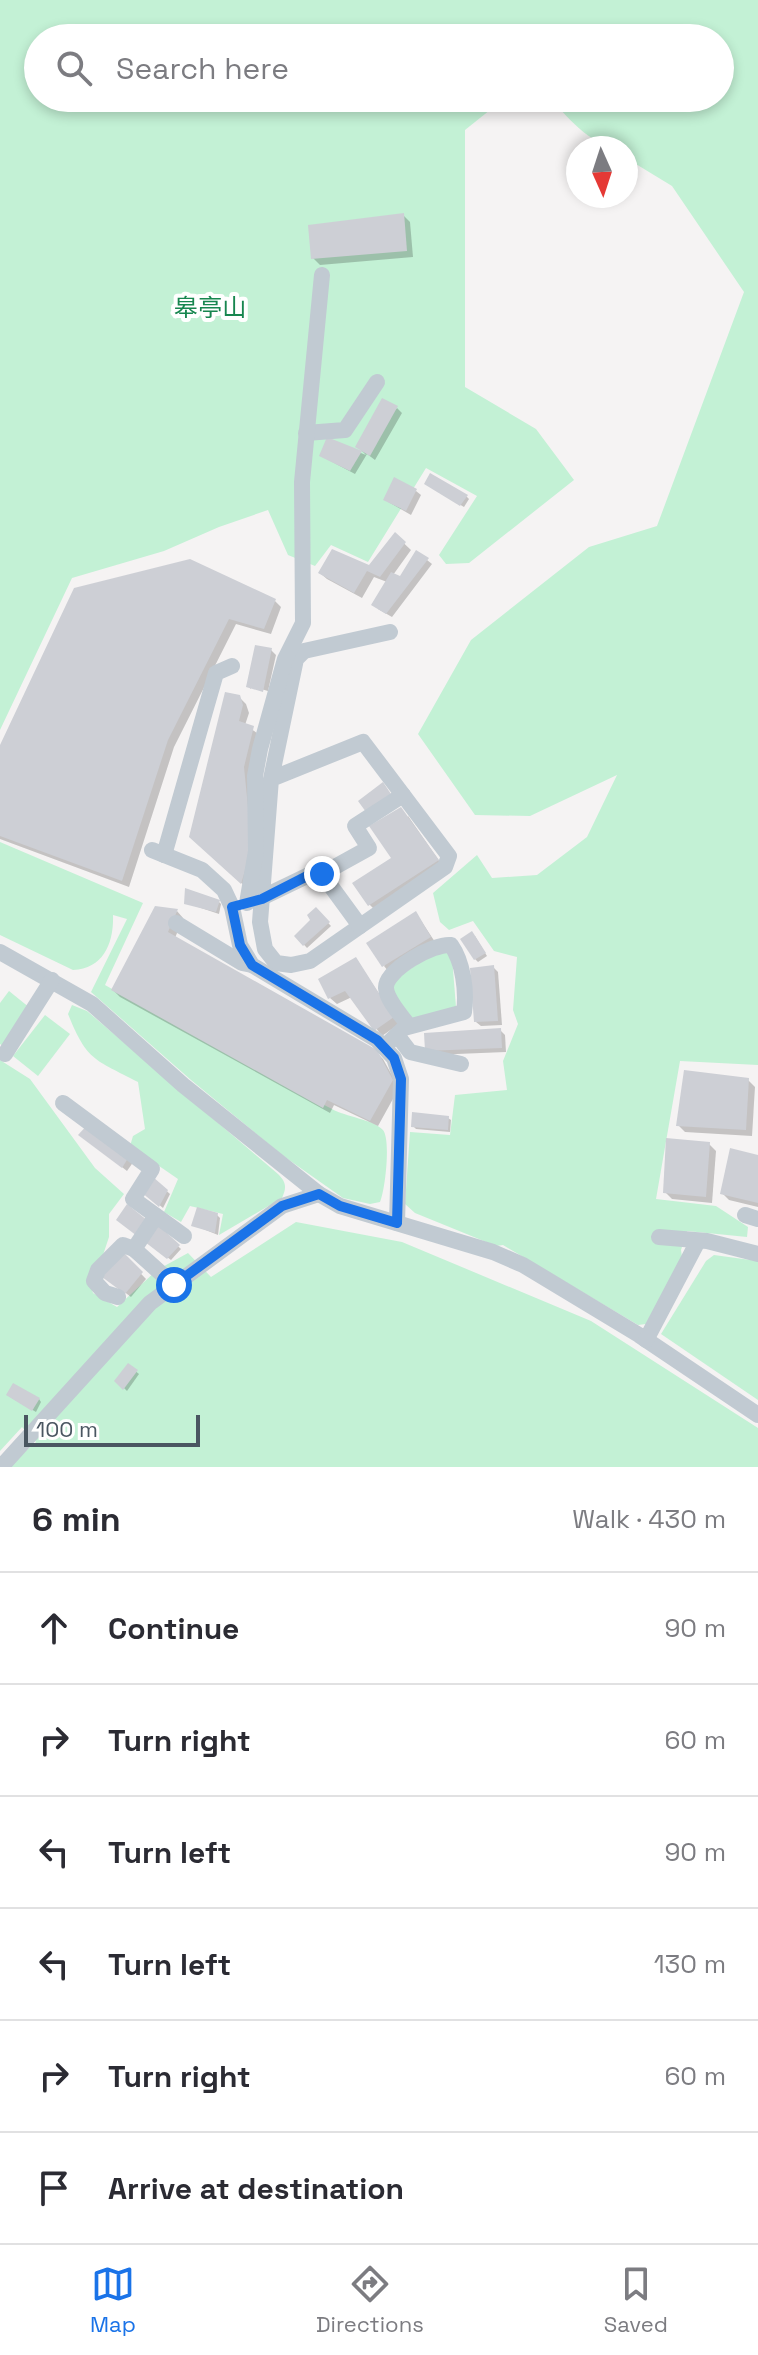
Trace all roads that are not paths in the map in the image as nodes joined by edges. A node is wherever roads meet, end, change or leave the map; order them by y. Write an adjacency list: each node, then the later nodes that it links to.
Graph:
1 (322, 275): 3 (street)
2 (377, 382): 3 (street)
3 (306, 433): 9 (street)
4 (390, 632): 6 (street)
5 (232, 666): 9 (street)
6 (271, 779): 7 (street); 9 (street)
7 (403, 795): 8 (street); 11 (street)
8 (322, 874): 9 (street); 11 (street)
9 (247, 903): 11 (street); 13 (street)
10 (176, 923): 13 (street)
11 (360, 926)
12 (0, 952): 14 (street)
13 (252, 965): 16 (street)
14 (52, 980): 17 (street); 20 (street)
15 (403, 1030): 15 (street); 16 (street); 18 (street)
16 (384, 1047): 22 (street)
17 (5, 1054)
18 (461, 1064)
19 (63, 1103): 21 (street)
20 (319, 1194): 22 (street); 28 (street)
21 (156, 1216): 23 (street); 26 (street)
22 (397, 1223): 30 (street)
23 (184, 1236)
24 (659, 1237): 25 (street)
25 (698, 1241): 27 (street); 30 (street)
26 (134, 1249): 28 (street); 29 (street)
27 (758, 1254)
28 (174, 1285): 32 (street)
29 (118, 1297)
30 (646, 1340): 31 (street)
31 (758, 1415)
32 (1, 1467)

